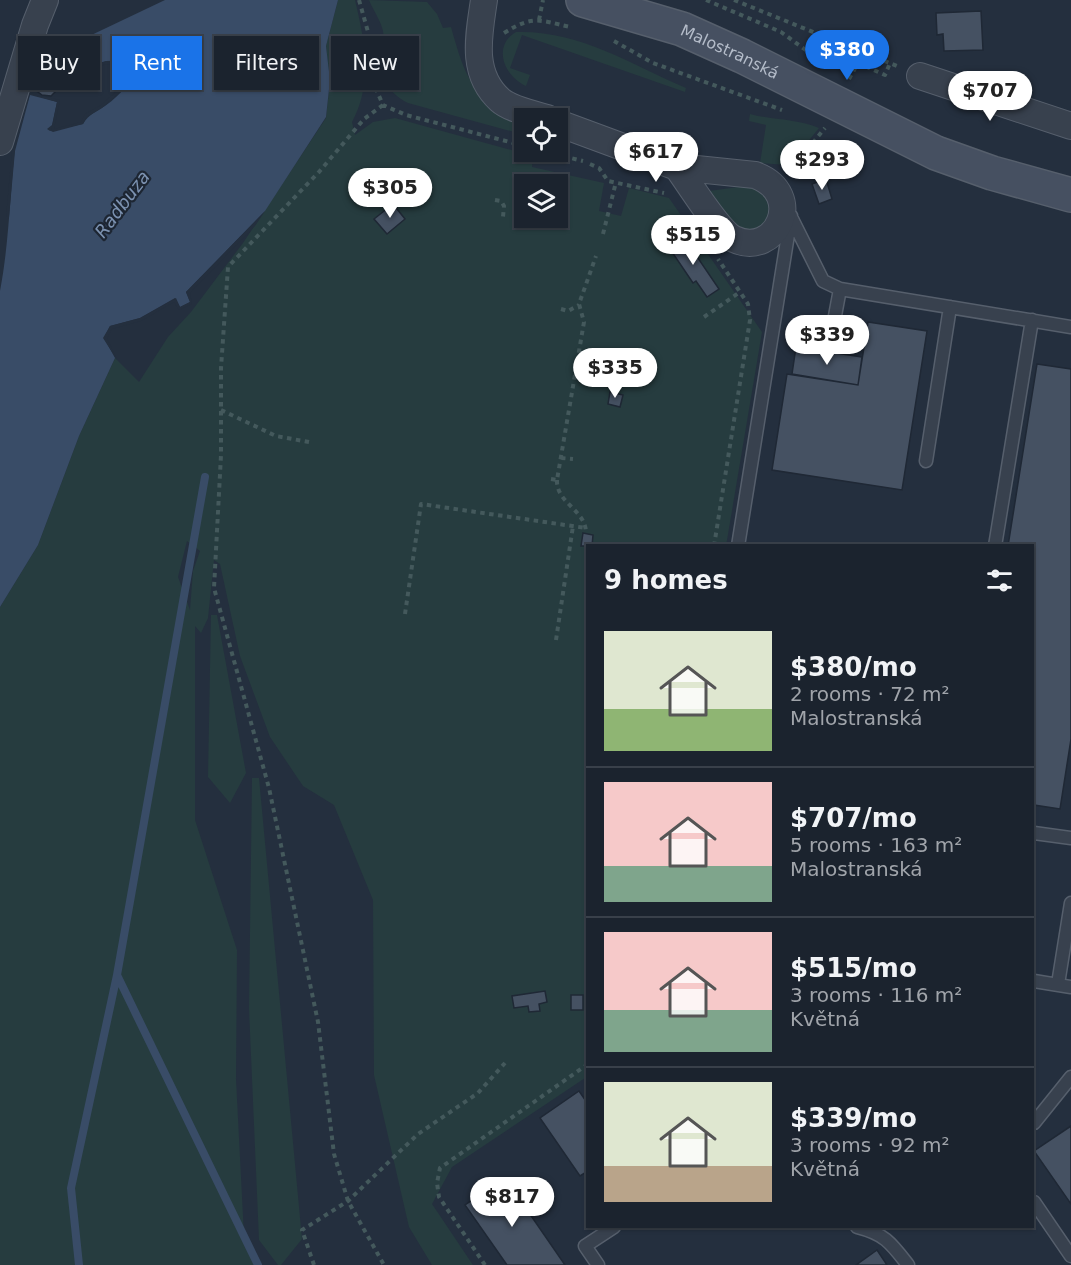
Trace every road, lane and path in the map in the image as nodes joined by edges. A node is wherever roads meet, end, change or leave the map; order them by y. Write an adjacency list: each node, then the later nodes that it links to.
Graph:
1 (45, 0): 21 (street)
2 (359, 0): 15 (path)
3 (484, 0): 9 (street)
4 (543, 0): 8 (path)
5 (706, 0): 12 (path)
6 (734, 0): 11 (path)
7 (581, 15): 8 (path); 27 (main road, Malostranská)
8 (539, 20): 9 (path)
9 (480, 27): 16 (street)
10 (605, 36): 17 (path)
11 (890, 63): 13 (path); 14 (path)
12 (825, 66)
13 (842, 75)
14 (920, 76): 19 (street)
15 (382, 105): 22 (path); 43 (path)
16 (520, 108)
17 (789, 112)
18 (830, 122): 29 (path)
19 (1071, 126)
20 (568, 127): 24 (street)
21 (0, 142)
22 (514, 143)
23 (568, 157): 25 (path)
24 (677, 167): 29 (street); 29 (street)
25 (616, 182): 26 (path); 31 (path)
26 (674, 195)
27 (1071, 195)
28 (495, 200): 30 (path)
29 (783, 201): 34 (lane); 52 (lane)
30 (503, 217)
31 (603, 234)
32 (714, 253): 35 (path)
33 (596, 256): 36 (path)
34 (840, 289): 37 (lane); 42 (lane)
35 (740, 292): 39 (path); 51 (path)
36 (579, 304): 38 (path); 45 (path)
37 (950, 307): 40 (lane); 47 (lane)
38 (561, 309)
39 (704, 317)
40 (1032, 320): 41 (lane); 53 (lane)
41 (1071, 327)
42 (829, 348)
43 (221, 410): 44 (path); 66 (path)
44 (309, 441)
45 (561, 458): 46 (path); 49 (path)
46 (573, 459)
47 (926, 461)
48 (550, 479): 49 (path)
49 (557, 480): 50 (path)
50 (573, 526): 54 (path); 55 (path)
51 (714, 544)
52 (738, 544)
53 (995, 544)
54 (405, 614)
55 (556, 640)
56 (1034, 833): 57 (lane)
57 (1071, 838)
58 (1071, 903): 60 (lane)
59 (1034, 981): 60 (lane)
60 (1058, 984): 61 (lane)
61 (1071, 987)
62 (505, 1063): 66 (path)
63 (586, 1065): 73 (path)
64 (1071, 1077): 65 (lane)
65 (1034, 1123)
66 (348, 1202): 71 (path); 72 (path)
67 (1034, 1202): 70 (lane)
68 (612, 1228): 74 (lane)
69 (861, 1228): 75 (lane)
70 (1071, 1256)
71 (314, 1265)
72 (384, 1265)
73 (485, 1265)
74 (598, 1265)
75 (908, 1265)

